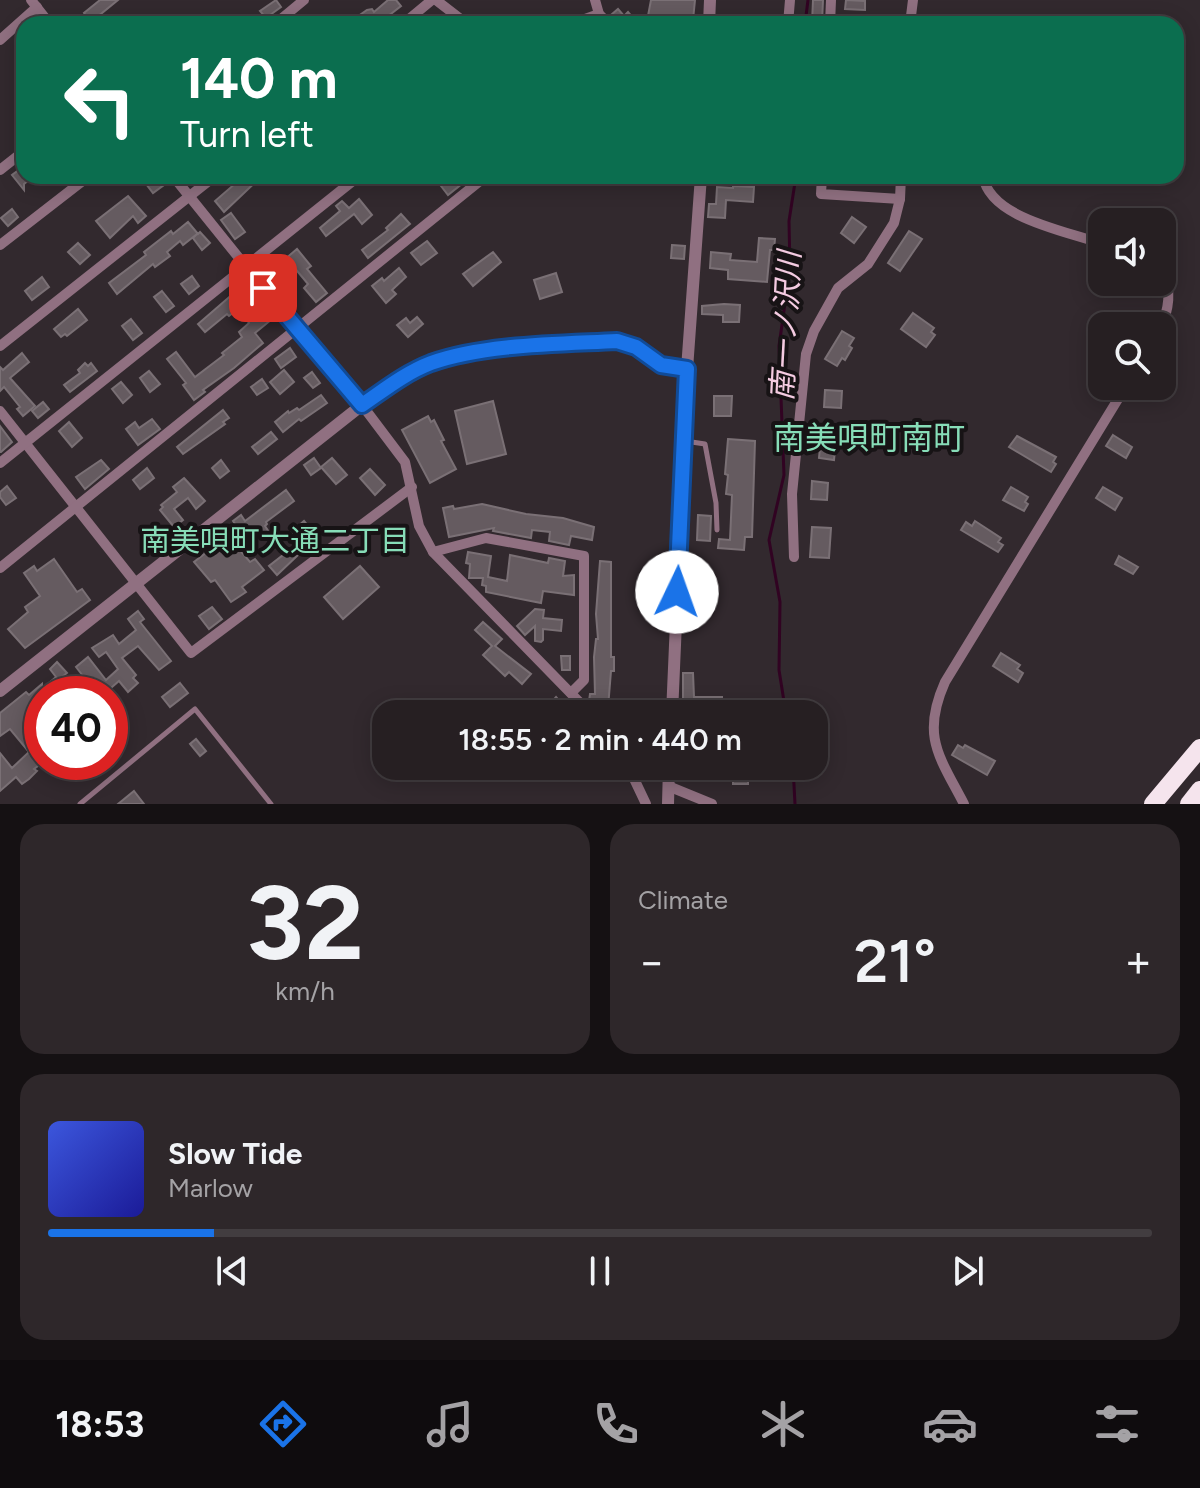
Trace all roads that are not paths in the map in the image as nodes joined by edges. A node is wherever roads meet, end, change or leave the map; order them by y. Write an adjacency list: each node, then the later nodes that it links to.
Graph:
1 (304, 0): 5 (street)
2 (434, 0): 6 (street); 7 (street)
3 (595, 0): 4 (street)
4 (599, 14): 8 (street)
5 (285, 16)
6 (413, 16)
7 (456, 16)
8 (593, 16)
9 (16, 23): 10 (street)
10 (0, 40)
11 (16, 157): 12 (street)
12 (0, 170)
13 (79, 184): 25 (street)
14 (179, 184): 22 (street)
15 (205, 184): 22 (street)
16 (349, 184): 26 (street)
17 (476, 184): 27 (street)
18 (700, 184): 29 (street)
19 (822, 184): 23 (street)
20 (901, 184): 23 (street)
21 (984, 184): 24 (street)
22 (189, 197): 26 (street); 28 (street)
23 (900, 199): 40 (street)
24 (1088, 239)
25 (0, 245)
26 (245, 266): 27 (street); 34 (street)
27 (297, 330): 31 (street); 37 (street)
28 (0, 346)
29 (687, 369): 31 (street); 33 (street)
30 (1117, 400): 57 (street)
31 (362, 405): 36 (street); 42 (street)
32 (0, 411): 34 (street)
33 (684, 440): 38 (lane); 46 (street)
34 (25, 443): 35 (street); 37 (street)
35 (0, 463)
36 (412, 487): 39 (street); 42 (street)
37 (77, 507): 41 (street); 42 (street)
38 (717, 530)
39 (433, 552): 44 (street); 44 (street)
40 (794, 557)
41 (0, 568)
42 (137, 582): 43 (street)
43 (0, 691)
44 (571, 693): 45 (street)
45 (578, 700)
46 (673, 700)
47 (1200, 748): 58 (highway)
48 (635, 780): 54 (street)
49 (668, 780): 50 (street)
50 (668, 786): 55 (street); 56 (street)
51 (1200, 790): 59 (highway)
52 (80, 804): 53 (lane)
53 (271, 804)
54 (646, 804)
55 (668, 804)
56 (712, 804)
57 (964, 804)
58 (1153, 804)
59 (1189, 804)

